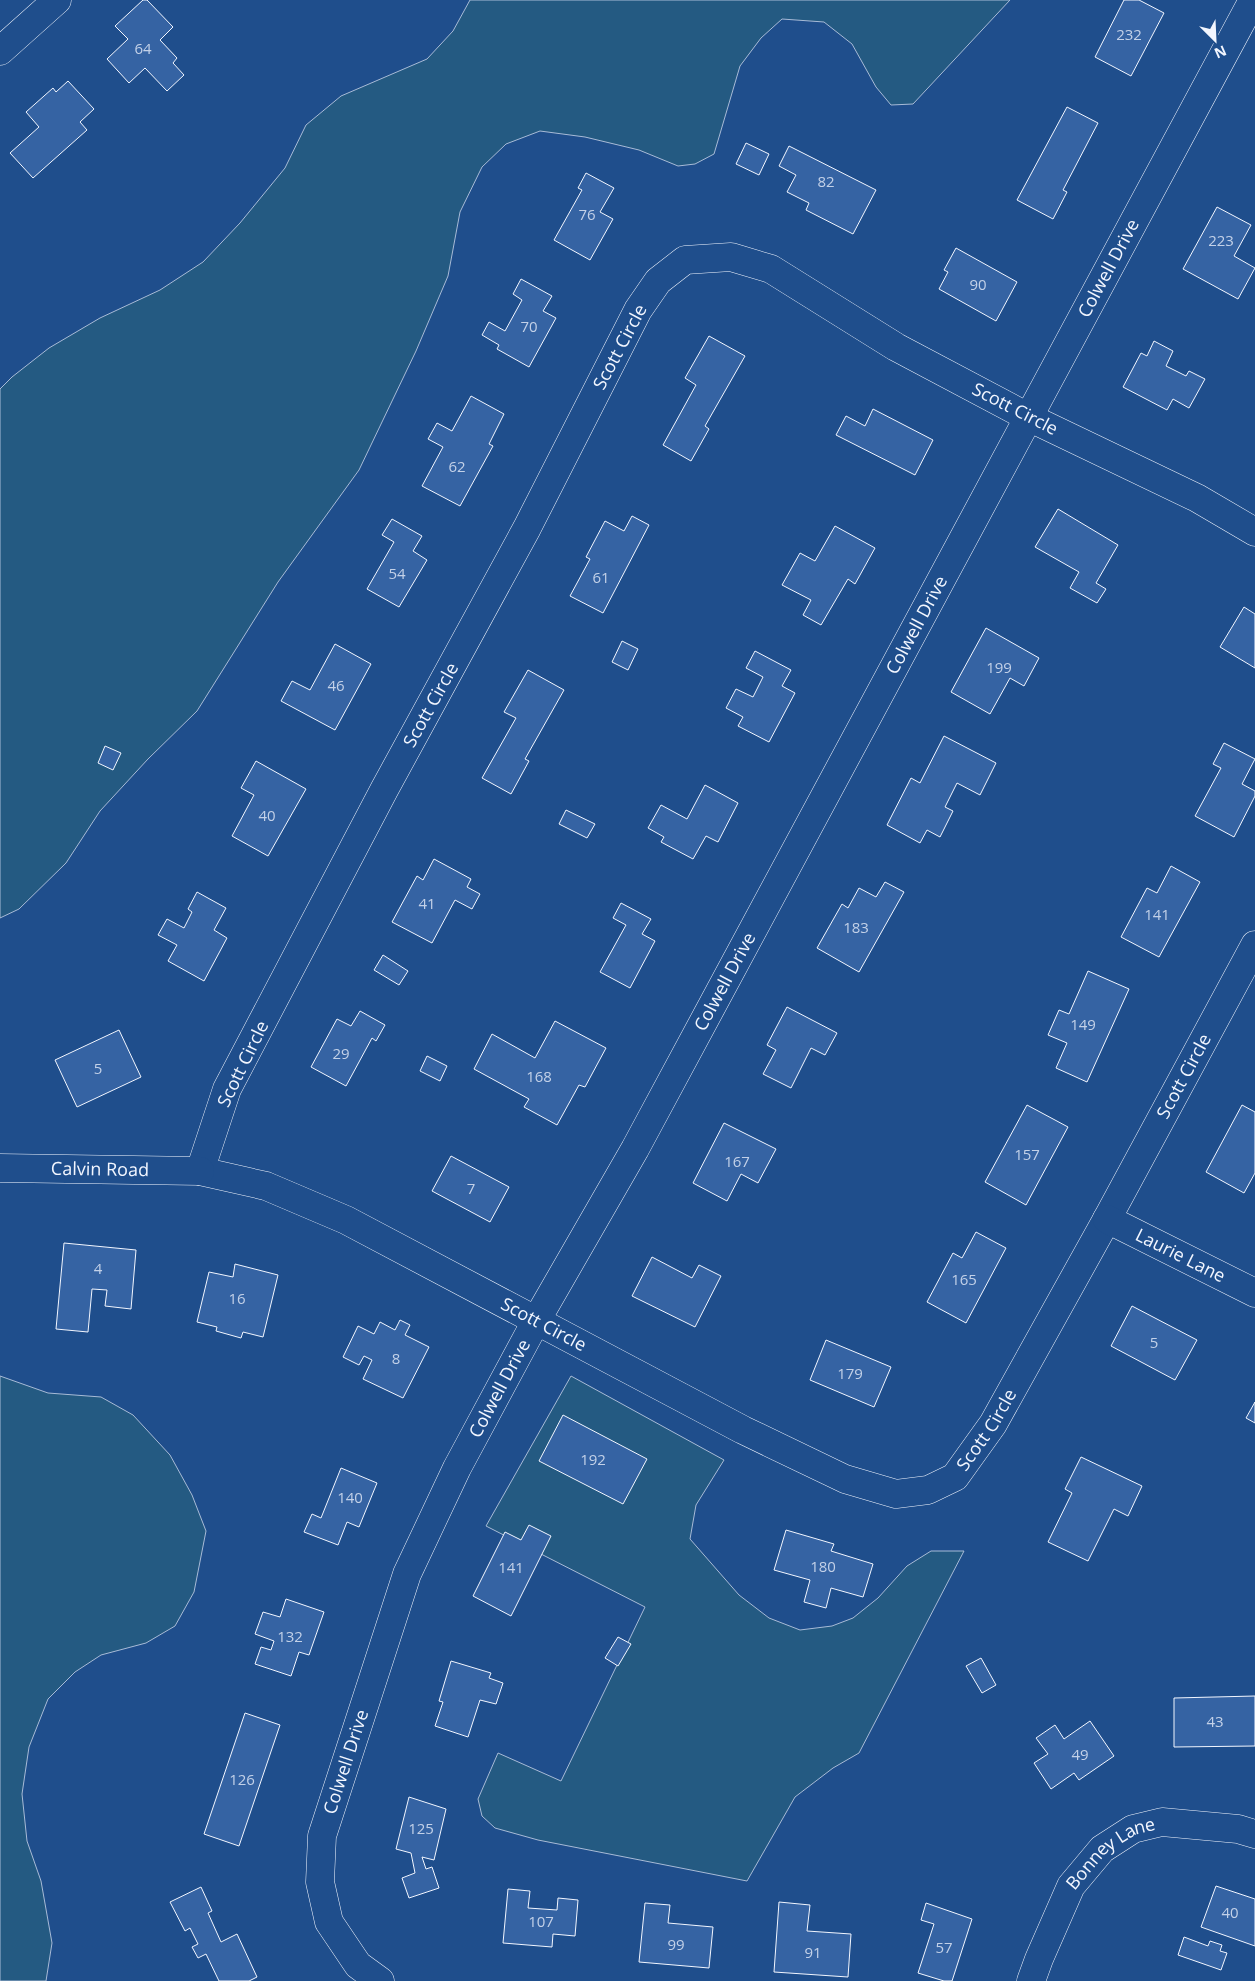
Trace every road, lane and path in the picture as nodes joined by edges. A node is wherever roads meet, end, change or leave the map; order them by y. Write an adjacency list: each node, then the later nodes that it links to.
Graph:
1 (57, 0): 3 (street)
2 (1253, 0): 4 (street, Colwell Drive)
3 (0, 51)
4 (1028, 417): 5 (street, Scott Circle); 8 (street, Scott Circle); 11 (street, Colwell Drive)
5 (1255, 532)
6 (1255, 945): 9 (street, Scott Circle)
7 (0, 1168): 8 (street, Calvin Road)
8 (200, 1171): 11 (street, Scott Circle)
9 (1107, 1219): 10 (street, Laurie Lane); 11 (street, Scott Circle)
10 (1255, 1293)
11 (536, 1321): 13 (street, Colwell Drive)
12 (1255, 1834): 14 (street, Bonney Lane)
13 (380, 1981)
14 (1031, 1981)

